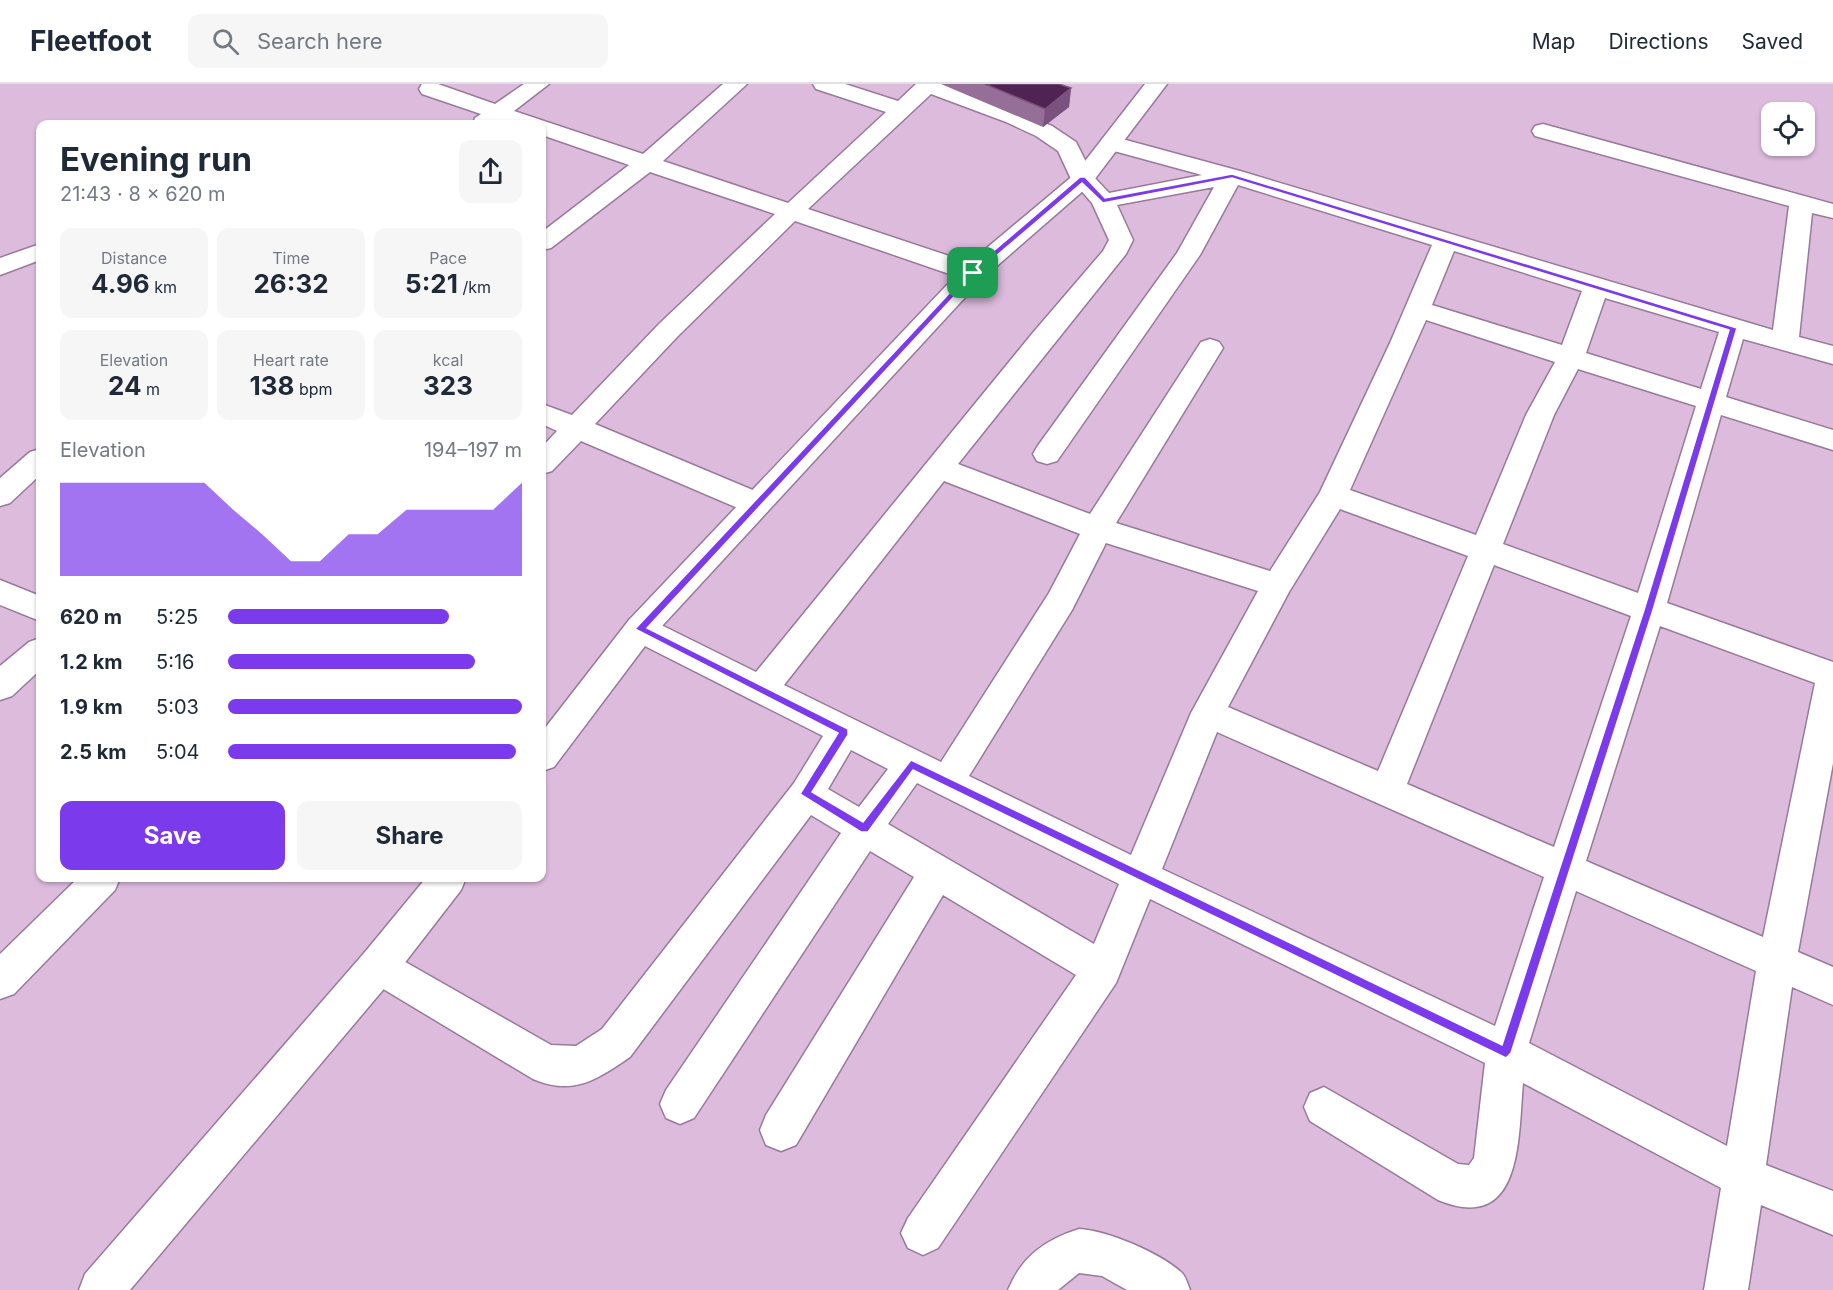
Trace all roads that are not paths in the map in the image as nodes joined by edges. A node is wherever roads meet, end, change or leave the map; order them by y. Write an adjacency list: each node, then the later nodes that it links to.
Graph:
1 (537, 84): 8 (street)
2 (736, 84): 12 (street)
3 (824, 84): 7 (street)
4 (929, 85): 7 (street); 14 (street)
5 (1154, 87): 11 (street)
6 (430, 89): 8 (street)
7 (902, 110): 17 (street)
8 (488, 119)
9 (546, 129): 12 (street)
10 (1543, 131): 16 (street)
11 (1111, 143): 13 (street); 14 (street)
12 (648, 162): 17 (street); 19 (street)
13 (1232, 176): 15 (street); 20 (street); 35 (street)
14 (1083, 179): 15 (street); 23 (street)
15 (1103, 201): 38 (street)
16 (1801, 202): 18 (street); 27 (street)
17 (791, 210): 23 (street); 33 (street)
18 (1833, 211)
19 (546, 240)
20 (1446, 240): 24 (street); 25 (street)
21 (36, 253): 22 (street)
22 (1, 266)
23 (973, 273): 41 (street)
24 (1597, 285): 26 (street); 30 (street)
25 (1418, 309): 30 (street); 40 (street)
26 (1733, 328): 27 (street); 31 (street)
27 (1785, 341): 29 (street)
28 (1210, 348): 42 (street)
29 (1833, 355)
30 (1570, 359): 31 (street); 43 (street)
31 (1711, 403): 34 (street); 47 (street)
32 (546, 415): 33 (street)
33 (576, 429): 36 (street); 41 (street)
34 (1833, 440)
35 (1047, 454)
36 (546, 460)
37 (36, 462): 39 (street)
38 (940, 468): 42 (street); 52 (street)
39 (4, 486)
40 (1333, 495): 43 (street); 44 (street)
41 (757, 504): 48 (street)
42 (1098, 529): 44 (street); 57 (street)
43 (1484, 551): 47 (street); 58 (street)
44 (1277, 585): 53 (street)
45 (0, 592): 46 (street)
46 (36, 607)
47 (1649, 610): 50 (street); 61 (street)
48 (640, 629): 52 (street); 55 (street)
49 (36, 654): 51 (street)
50 (1833, 676): 66 (street)
51 (0, 686)
52 (761, 690): 54 (street)
53 (1208, 713): 58 (street); 63 (street)
54 (844, 732): 56 (street); 59 (street)
55 (546, 752)
56 (911, 764): 57 (street); 60 (street)
57 (947, 782): 63 (street)
58 (1387, 791): 61 (street)
59 (806, 794): 60 (street); 67 (street)
60 (865, 828): 62 (street); 72 (street)
61 (1563, 870): 66 (street); 71 (street)
62 (937, 872): 68 (street); 74 (street)
63 (1142, 877): 68 (street); 71 (street)
64 (98, 882): 69 (street)
65 (445, 882): 67 (street)
66 (1777, 961): 70 (street); 75 (street)
67 (379, 965): 78 (street)
68 (1102, 970): 77 (street)
69 (0, 981)
70 (1833, 986)
71 (1506, 1053): 73 (street); 75 (street)
72 (680, 1104)
73 (1324, 1107)
74 (781, 1130)
75 (1742, 1176): 76 (street); 81 (street)
76 (1833, 1213)
77 (923, 1233)
78 (101, 1290)
79 (1030, 1290): 80 (street)
80 (1168, 1290)
81 (1726, 1290)

